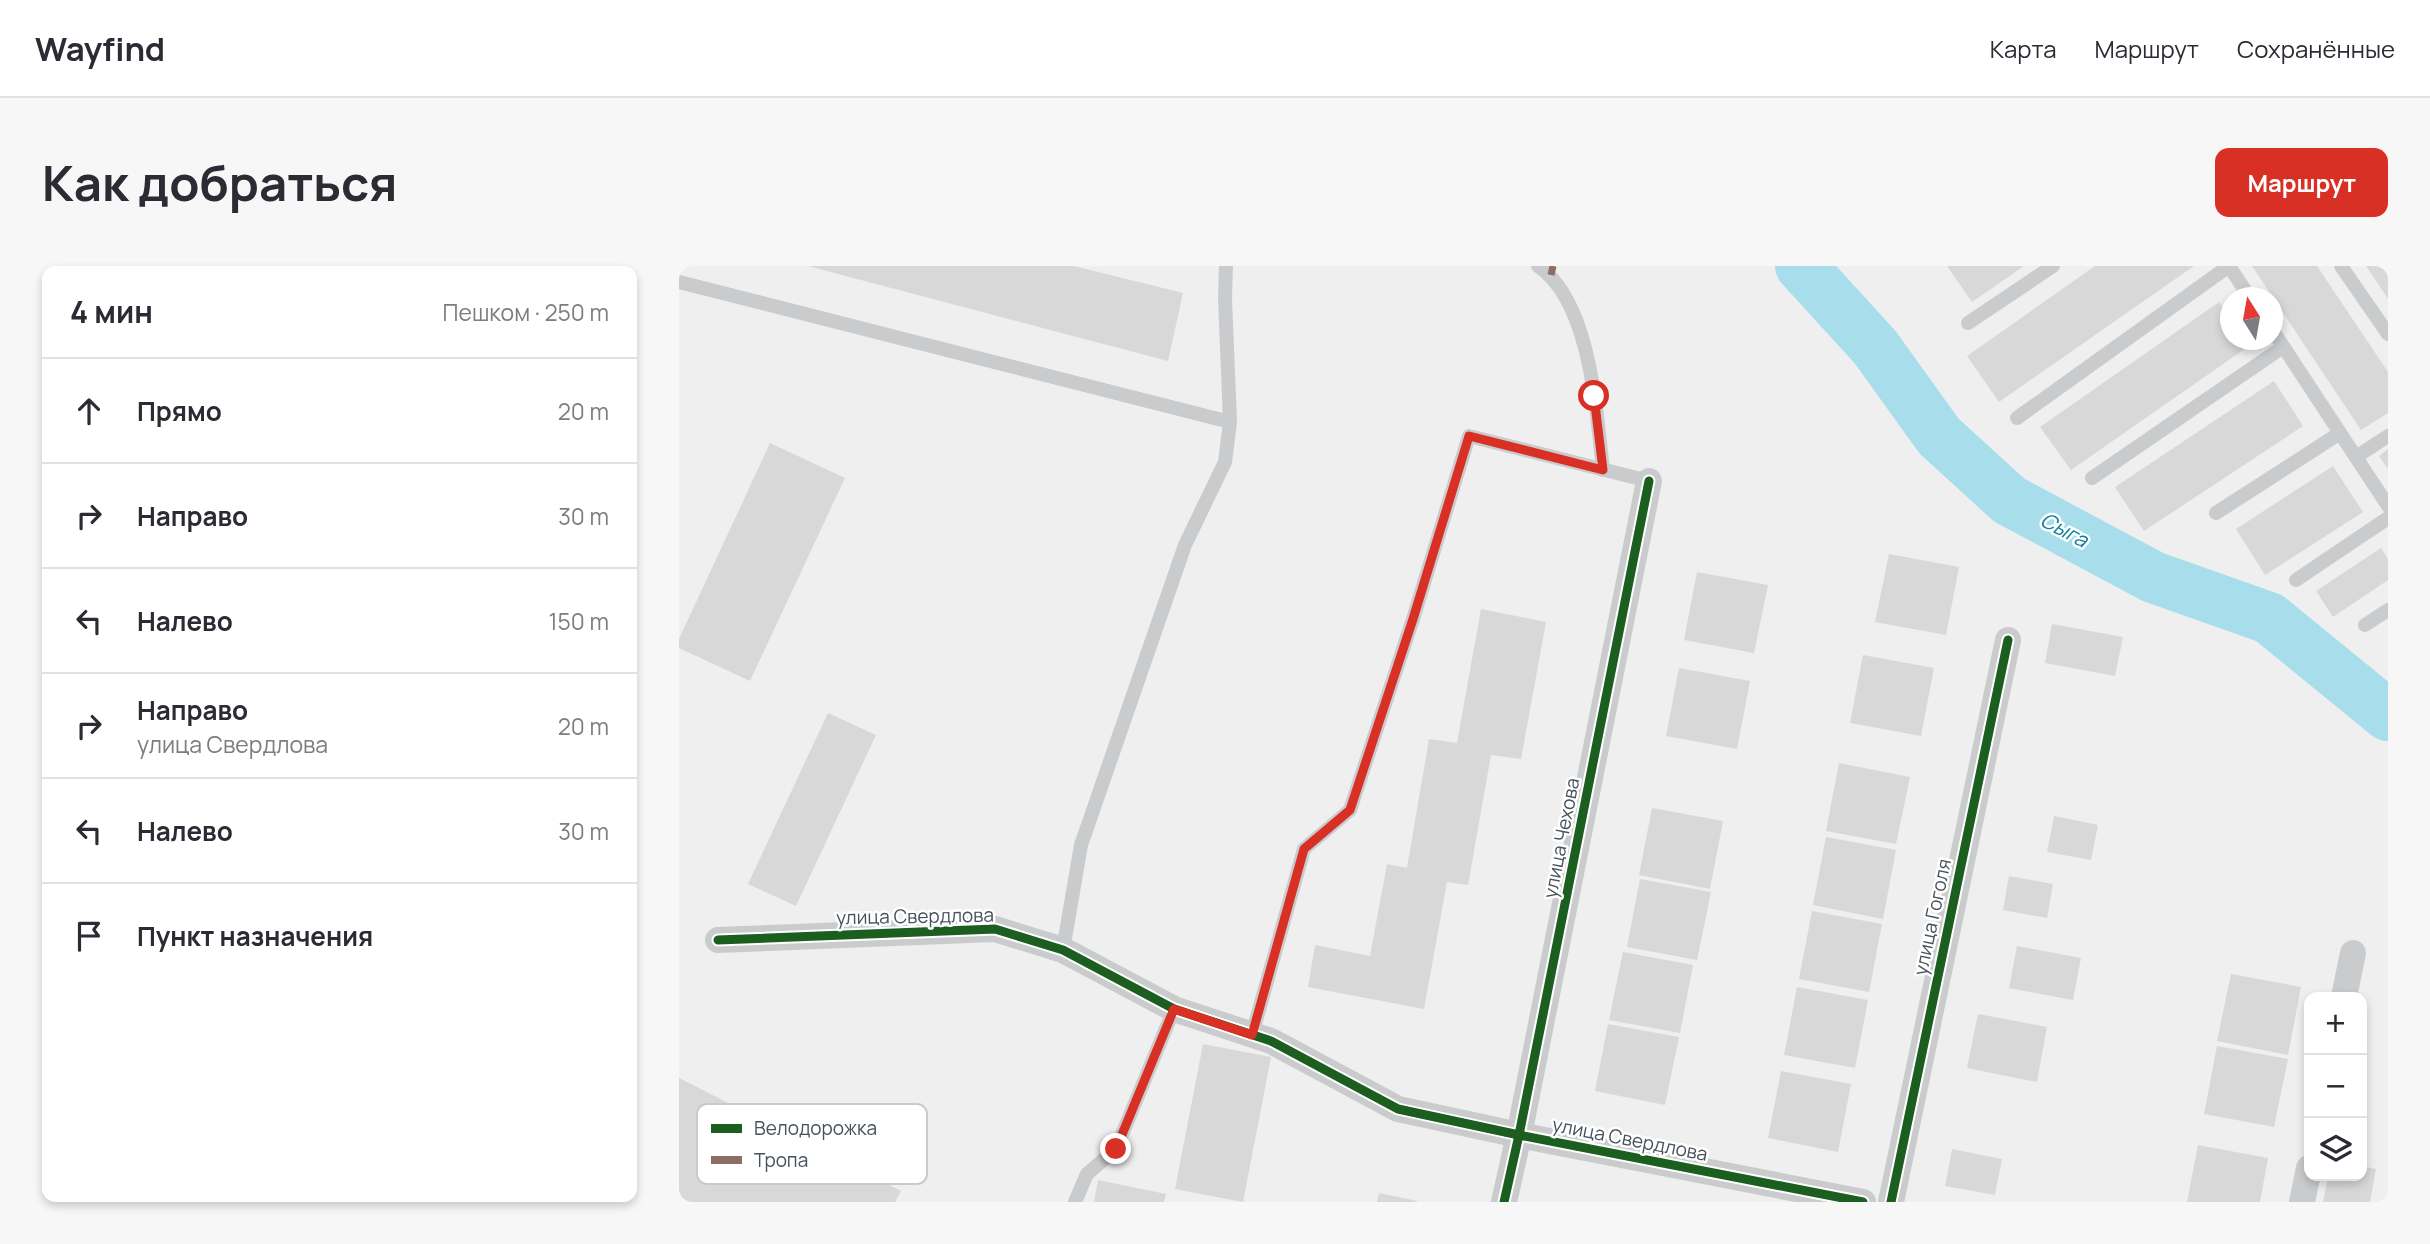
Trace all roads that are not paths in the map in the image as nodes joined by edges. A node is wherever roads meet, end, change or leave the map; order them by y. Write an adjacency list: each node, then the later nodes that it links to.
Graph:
1 (1226, 266): 13 (lane)
2 (1538, 266): 17 (lane)
3 (2053, 266): 8 (lane)
4 (2229, 266): 7 (lane); 12 (lane)
5 (2341, 266): 9 (lane)
6 (679, 282): 13 (lane)
7 (2243, 287)
8 (1968, 323)
9 (2388, 334)
10 (2283, 347): 14 (lane)
11 (2279, 350): 18 (lane)
12 (2017, 418)
13 (1230, 422): 28 (lane)
14 (2340, 433): 16 (lane); 21 (lane)
15 (2388, 436): 16 (lane)
16 (2356, 457): 20 (lane)
17 (1603, 470): 19 (lane); 32 (lane)
18 (2092, 478)
19 (1649, 481): 33 (street, улица Чехова)
20 (2388, 506)
21 (2216, 513)
22 (2388, 518): 23 (lane)
23 (2296, 580)
24 (2388, 610): 25 (lane)
25 (2365, 625)
26 (2008, 640): 38 (street, улица Гоголя)
27 (718, 940): 28 (street, улица Свердлова)
28 (1063, 950): 31 (street, улица Свердлова)
29 (2353, 953): 30 (street)
30 (2345, 992)
31 (1174, 1009): 32 (street, улица Свердлова); 35 (lane)
32 (1252, 1035): 33 (street, улица Свердлова)
33 (1520, 1135): 36 (street, улица Чехова); 37 (street, улица Свердлова)
34 (2306, 1181): 39 (street)
35 (1075, 1202)
36 (1504, 1202)
37 (1863, 1202)
38 (1891, 1202)
39 (2302, 1202)

